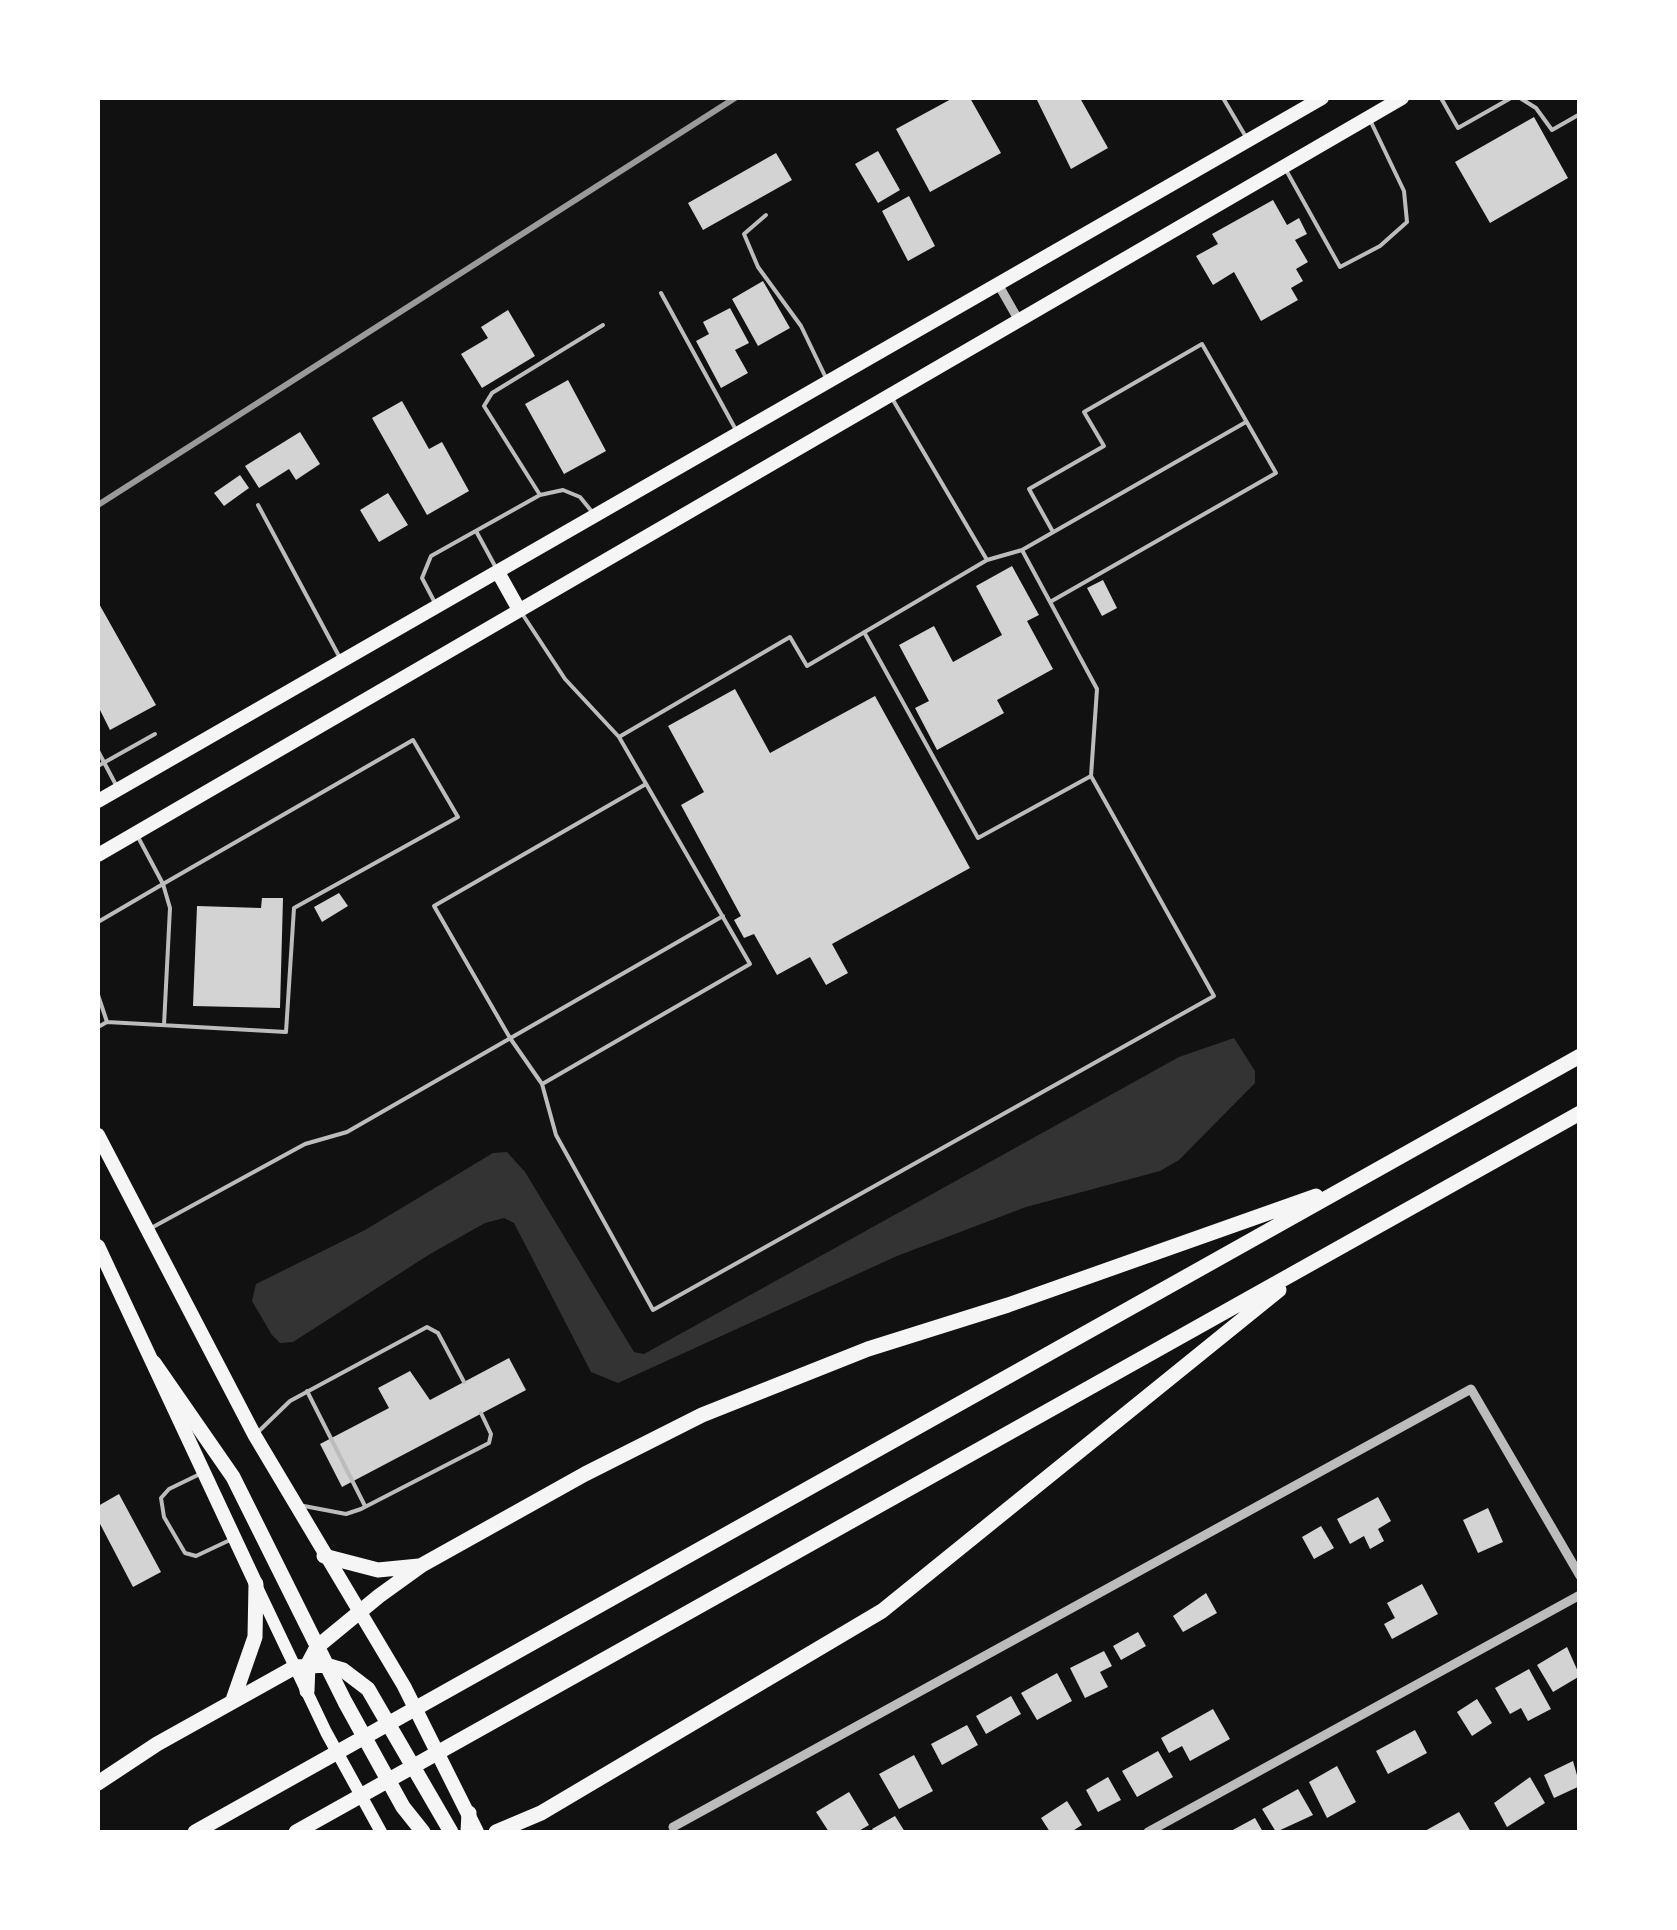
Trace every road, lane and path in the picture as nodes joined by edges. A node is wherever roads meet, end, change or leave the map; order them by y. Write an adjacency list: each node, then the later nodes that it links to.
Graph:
1 (1223, 98): 9 (lane)
2 (1318, 98): 9 (main road)
3 (1402, 98): 8 (main road)
4 (1441, 98): 5 (lane)
5 (1511, 98)
6 (1520, 98): 7 (lane)
7 (1580, 114)
8 (1368, 117): 10 (main road); 10 (lane)
9 (1248, 140): 12 (main road)
10 (1284, 166): 14 (main road)
11 (766, 215): 16 (lane)
12 (998, 284): 14 (street); 16 (main road)
13 (661, 293): 19 (lane)
14 (1018, 319): 17 (main road)
15 (603, 325): 20 (lane)
16 (828, 382): 19 (main road)
17 (889, 394): 26 (lane); 30 (main road)
18 (1246, 422): 24 (lane); 24 (lane); 28 (lane)
19 (738, 434): 22 (main road)
20 (540, 496): 22 (lane); 23 (lane)
21 (258, 506): 32 (lane)
22 (596, 517): 27 (main road)
23 (476, 530): 27 (lane); 29 (lane)
24 (1054, 532): 25 (lane)
25 (1022, 550): 26 (lane); 28 (lane)
26 (986, 560): 31 (lane)
27 (499, 574): 29 (main road); 30 (main road)
28 (1050, 602): 38 (lane)
29 (438, 608): 32 (main road)
30 (518, 608): 34 (lane); 42 (main road)
31 (864, 632): 34 (lane); 38 (lane)
32 (342, 662): 40 (main road)
33 (155, 734): 36 (lane)
34 (620, 737): 39 (lane)
35 (98, 751): 36 (lane)
36 (104, 762): 37 (lane); 40 (lane)
37 (98, 766)
38 (1091, 776): 53 (lane)
39 (646, 784): 45 (lane); 51 (lane)
40 (118, 789): 41 (main road)
41 (98, 801)
42 (136, 833): 43 (main road); 44 (lane)
43 (98, 855)
44 (163, 884): 46 (lane); 49 (lane); 49 (lane)
45 (723, 916): 51 (lane); 53 (lane)
46 (98, 922)
47 (98, 995): 48 (lane)
48 (107, 1022): 49 (lane); 50 (lane)
49 (164, 1025)
50 (98, 1026)
51 (510, 1038): 53 (lane); 57 (lane)
52 (1580, 1056): 56 (highway)
53 (542, 1084)
54 (1580, 1113): 59 (highway)
55 (98, 1135): 57 (main road)
56 (1357, 1181): 70 (highway); 84 (highway)
57 (148, 1229): 64 (main road)
58 (98, 1246): 60 (main road)
59 (1314, 1262): 81 (highway); 85 (highway)
60 (154, 1363): 65 (main road); 75 (highway)
61 (464, 1382): 62 (lane)
62 (308, 1391): 64 (lane); 67 (lane)
63 (481, 1413): 67 (lane)
64 (255, 1436): 66 (main road)
65 (204, 1472): 68 (main road); 68 (lane)
66 (294, 1504): 67 (lane); 69 (main road)
67 (366, 1506)
68 (234, 1538): 72 (main road)
69 (324, 1556): 70 (highway); 74 (main road)
70 (422, 1566): 74 (highway)
71 (1580, 1576): 83 (street)
72 (256, 1584): 77 (main road); 79 (highway)
73 (1580, 1595): 93 (street)
74 (358, 1611): 75 (highway); 82 (main road)
75 (317, 1648): 76 (highway); 77 (highway)
76 (326, 1665): 77 (highway); 87 (highway); 88 (highway)
77 (302, 1666): 78 (highway); 79 (highway)
78 (307, 1692): 86 (main road)
79 (233, 1700): 80 (highway)
80 (98, 1783)
81 (541, 1813): 91 (highway); 92 (highway)
82 (469, 1814): 89 (highway); 90 (main road)
83 (674, 1827)
84 (195, 1832)
85 (296, 1832)
86 (381, 1832)
87 (423, 1832)
88 (451, 1832)
89 (468, 1832)
90 (477, 1832)
91 (496, 1832)
92 (531, 1832)
93 (1148, 1832)

